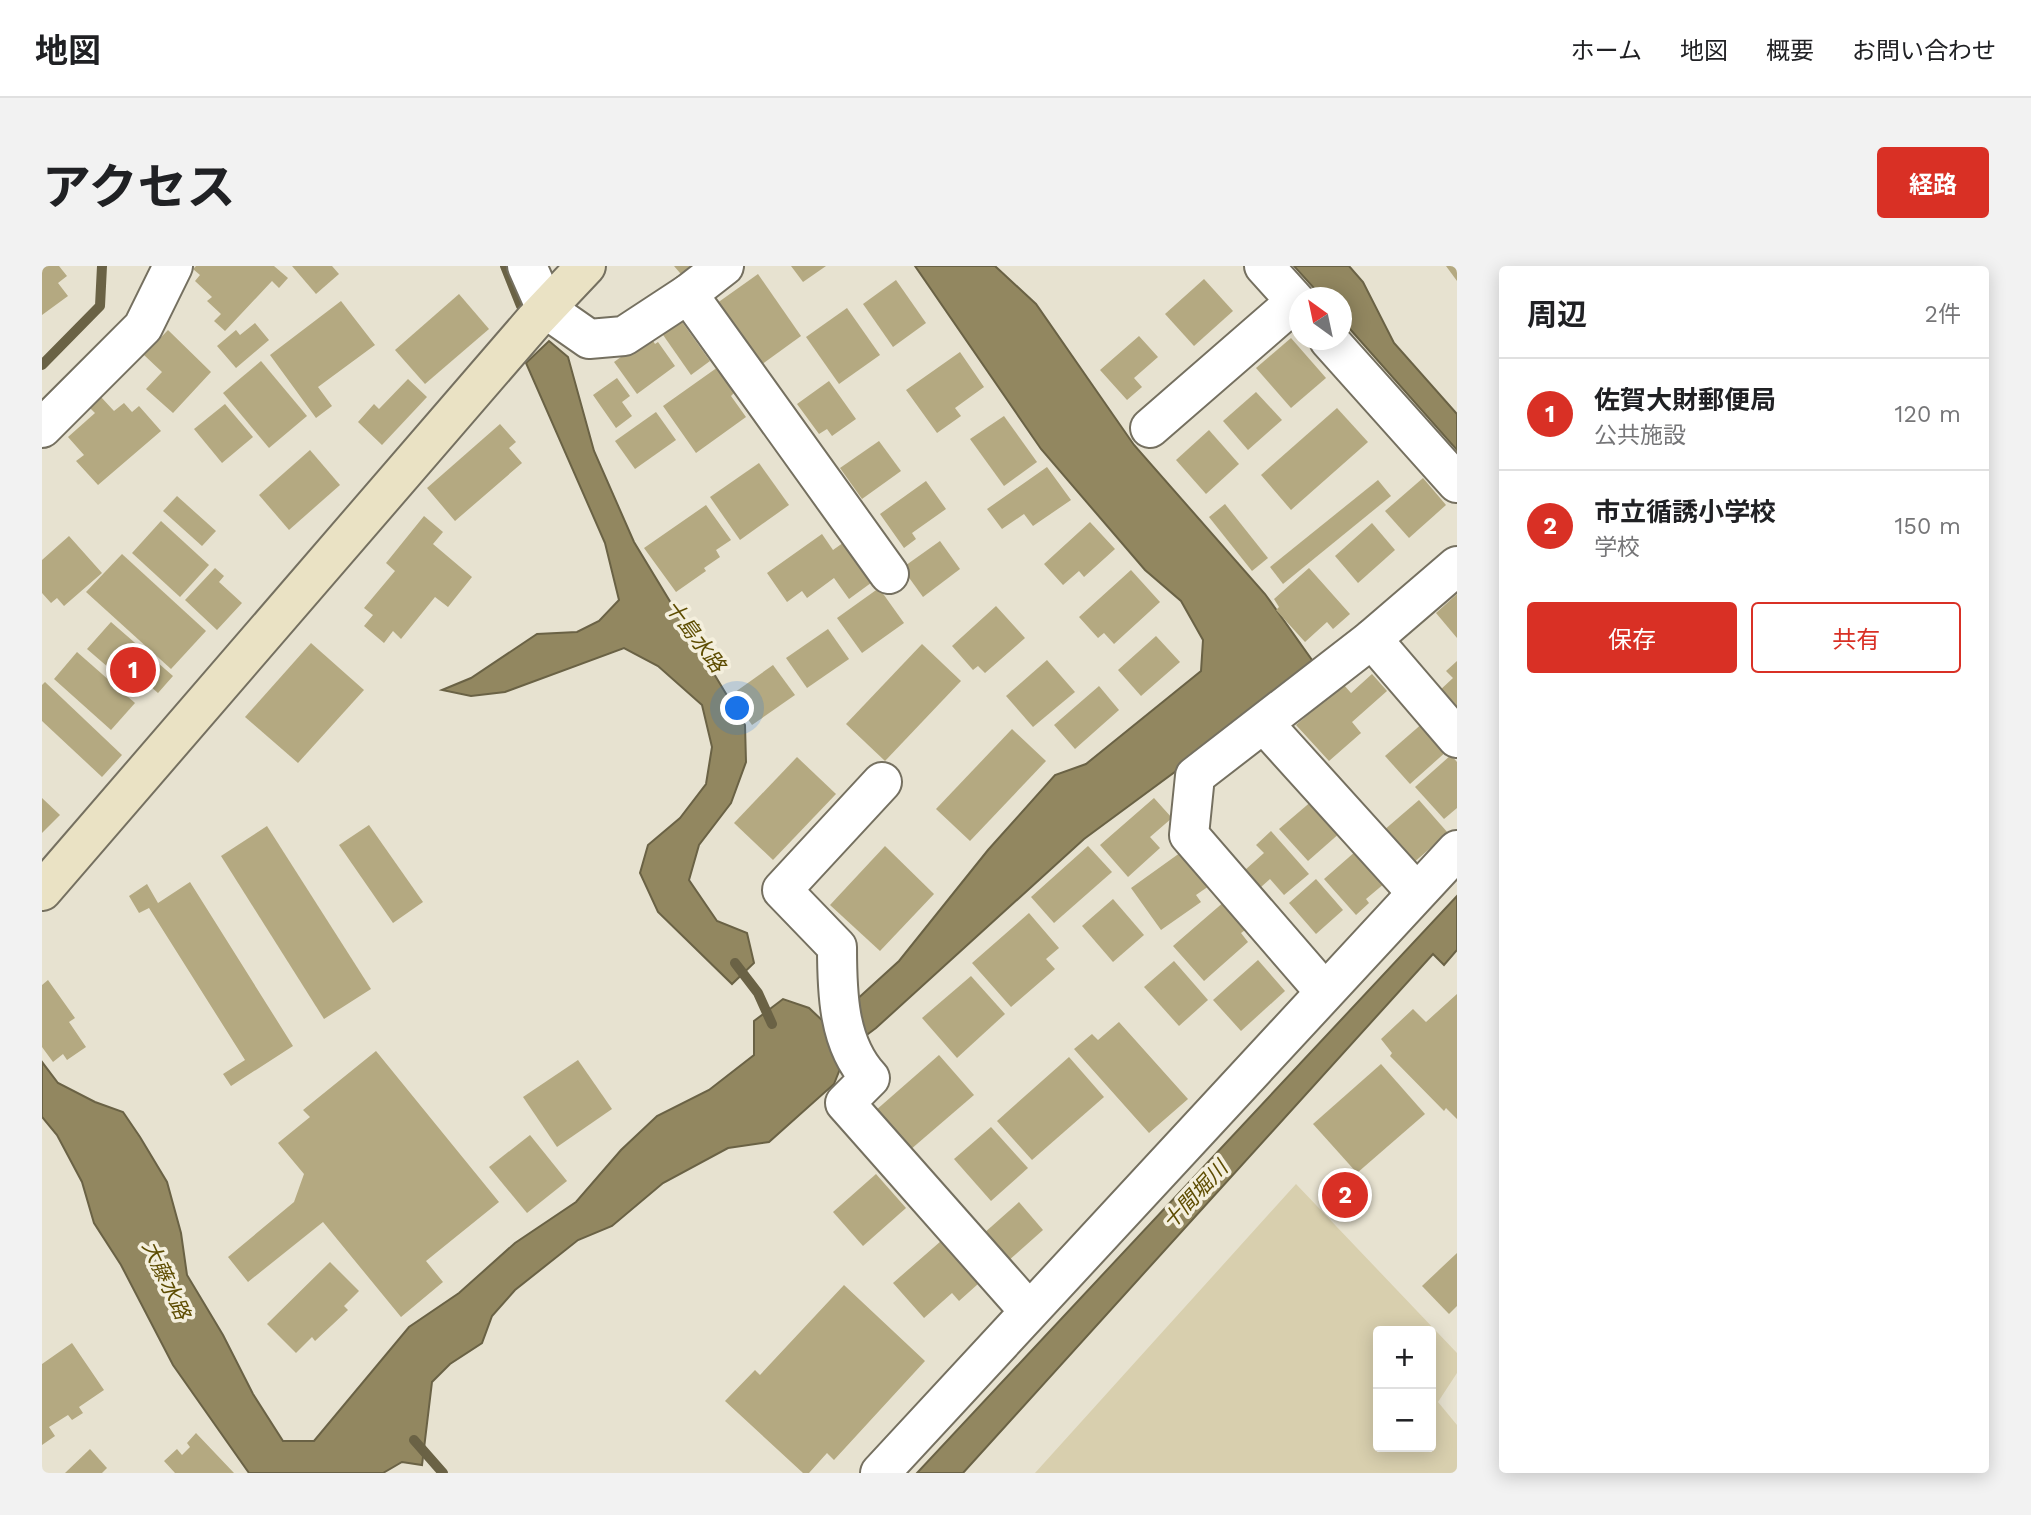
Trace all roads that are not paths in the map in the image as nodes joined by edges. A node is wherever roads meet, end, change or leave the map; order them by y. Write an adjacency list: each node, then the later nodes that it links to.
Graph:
1 (173, 266): 11 (street)
2 (527, 266): 8 (street)
3 (586, 266): 8 (street)
4 (724, 266): 6 (street)
5 (1264, 266): 7 (street)
6 (688, 294): 8 (street); 15 (street)
7 (1289, 295)
8 (546, 309): 21 (street)
9 (1289, 311): 12 (street)
10 (1338, 350): 13 (street)
11 (42, 428)
12 (1150, 428)
13 (1457, 483)
14 (1457, 566): 16 (street)
15 (889, 574)
16 (1372, 639): 17 (street); 18 (street)
17 (1265, 724): 22 (street); 23 (street)
18 (1457, 737)
19 (881, 782): 24 (street)
20 (1457, 849): 22 (street)
21 (42, 891)
22 (1416, 892): 23 (street)
23 (1324, 991): 24 (street)
24 (1030, 1311): 25 (street)
25 (880, 1473)

